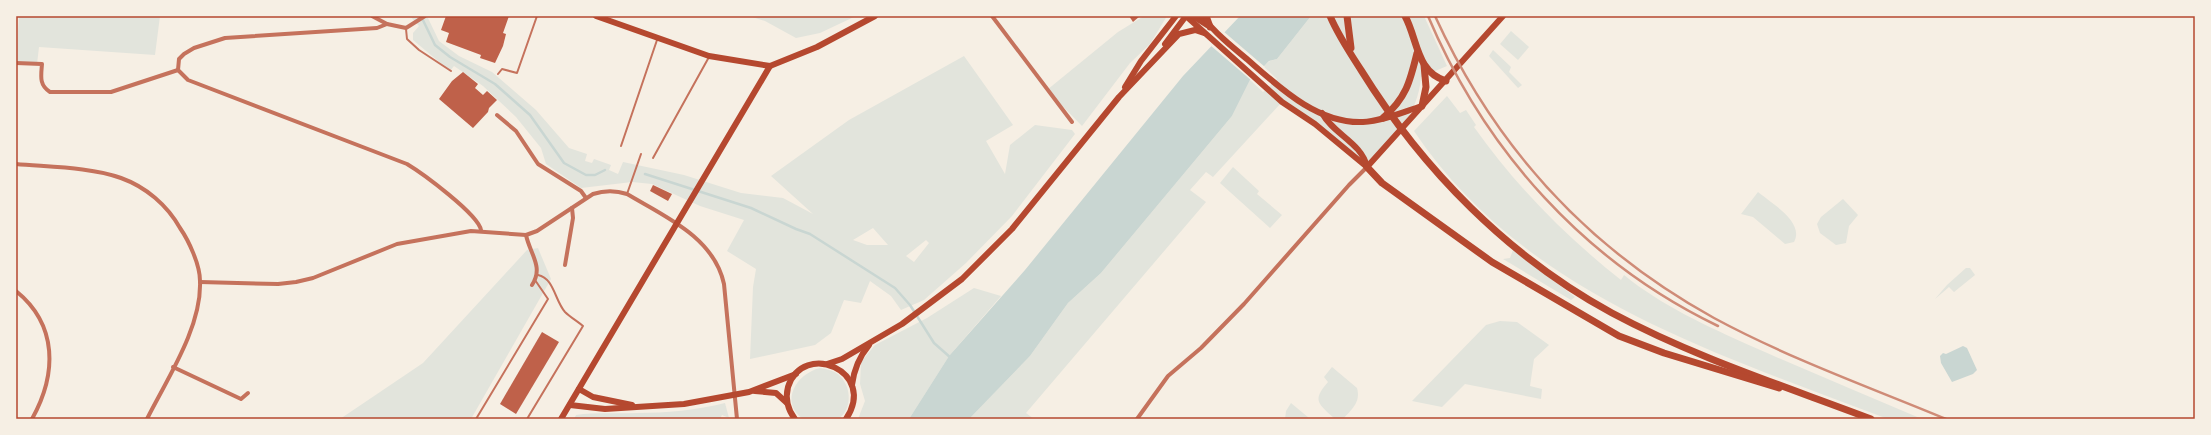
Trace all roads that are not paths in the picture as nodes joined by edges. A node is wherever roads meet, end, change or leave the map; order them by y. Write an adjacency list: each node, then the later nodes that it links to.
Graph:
1 (372, 16): 16 (street)
2 (425, 16): 18 (street)
3 (537, 16): 30 (lane)
4 (596, 16): 20 (main road)
5 (875, 16): 26 (main road)
6 (992, 16): 37 (street)
7 (1176, 16): 32 (main road)
8 (1186, 16): 19 (main road); 27 (main road)
9 (1193, 16): 17 (main road)
10 (1202, 16): 17 (main road)
11 (1206, 16): 17 (main road)
12 (1347, 16): 23 (main road)
13 (1405, 16): 21 (main road)
14 (1503, 16): 31 (main road)
15 (1331, 19): 23 (main road)
16 (387, 24): 18 (street); 28 (street)
17 (1210, 27): 34 (main road)
18 (406, 28): 29 (lane)
19 (1204, 33): 27 (main road); 42 (main road)
20 (658, 39): 22 (main road); 38 (lane)
21 (1417, 53): 25 (main road); 36 (main road)
22 (709, 56): 26 (main road); 40 (lane)
23 (1353, 56): 62 (main road)
24 (16, 63): 28 (street)
25 (1424, 65): 31 (main road); 33 (main road)
26 (770, 66): 46 (main road)
27 (1148, 68): 32 (main road)
28 (178, 70): 47 (street)
29 (451, 70)
30 (498, 74)
31 (1446, 81): 33 (main road)
32 (1119, 97): 55 (main road)
33 (1422, 106): 36 (main road); 42 (main road)
34 (1322, 113): 36 (main road); 42 (main road)
35 (496, 115): 44 (street)
36 (1382, 118)
37 (1072, 122)
38 (621, 146)
39 (641, 154): 43 (lane)
40 (653, 158)
41 (16, 164): 52 (street)
42 (1367, 167): 62 (main road); 75 (street)
43 (627, 194): 44 (street); 46 (street)
44 (586, 198): 45 (street)
45 (572, 208): 48 (street); 49 (street)
46 (677, 224): 60 (main road); 72 (street)
47 (481, 230): 48 (street); 52 (street)
48 (526, 235): 50 (street)
49 (565, 265)
50 (538, 275): 51 (street); 70 (lane)
51 (536, 280): 53 (street); 69 (lane)
52 (200, 282): 57 (street)
53 (532, 285)
54 (16, 291): 67 (street)
55 (874, 340): 56 (main road); 59 (main road)
56 (827, 364): 58 (main road); 59 (main road)
57 (173, 367): 63 (street); 68 (street)
58 (796, 374): 61 (main road); 64 (main road)
59 (852, 385): 74 (main road)
60 (579, 389): 65 (main road); 66 (main road)
61 (748, 392): 64 (main road); 66 (main road)
62 (1800, 392): 76 (main road)
63 (248, 393)
64 (787, 403): 73 (main road)
65 (570, 405): 66 (main road); 71 (main road)
66 (643, 407)
67 (32, 419)
68 (147, 419)
69 (476, 419)
70 (527, 419)
71 (562, 419)
72 (737, 419)
73 (795, 419)
74 (846, 419)
75 (1137, 419)
76 (1871, 419)

